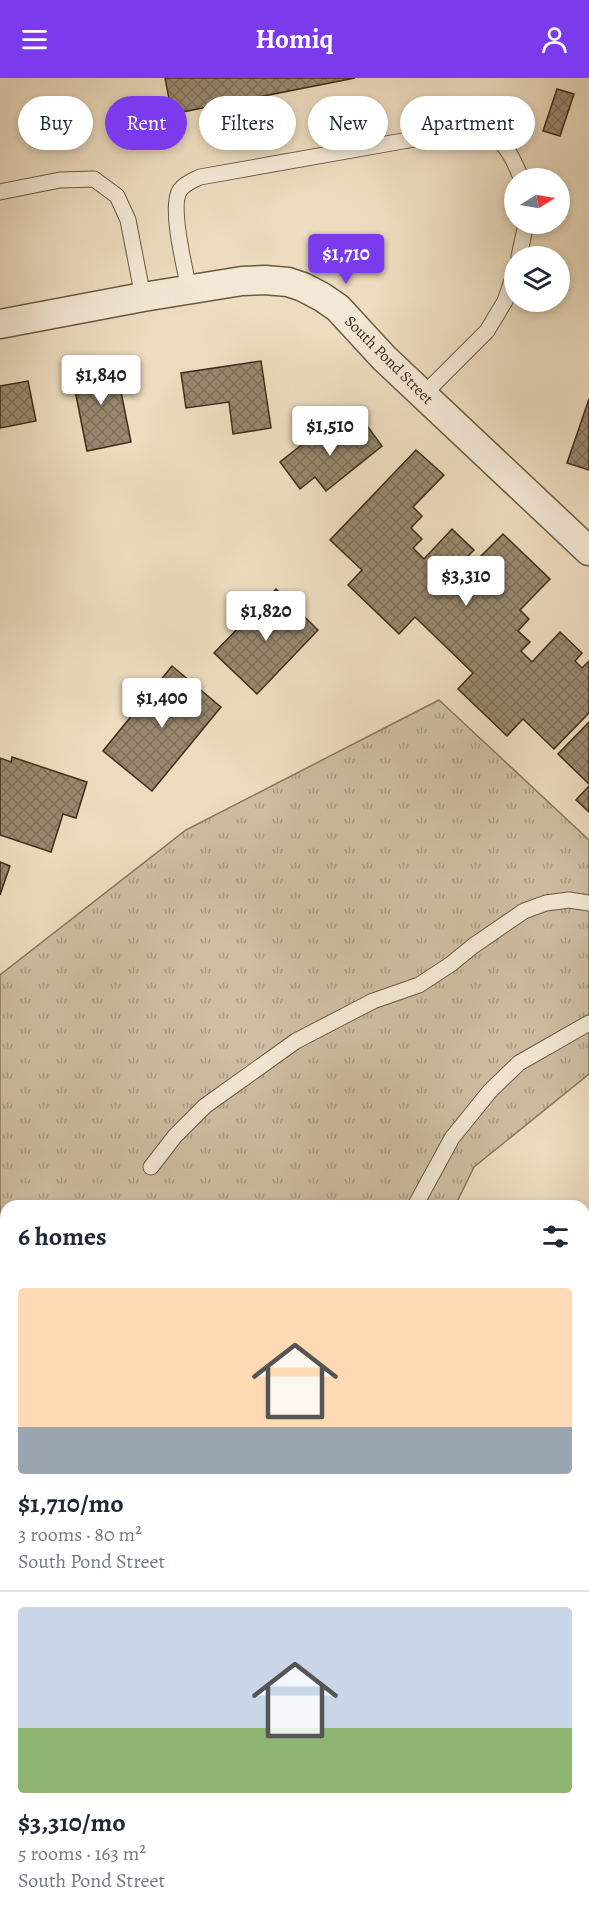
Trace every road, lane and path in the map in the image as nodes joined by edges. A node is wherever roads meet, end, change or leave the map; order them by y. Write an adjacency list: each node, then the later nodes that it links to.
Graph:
1 (517, 168): 3 (lane)
2 (0, 192): 4 (lane)
3 (189, 290): 4 (street, South Pond Street); 7 (street, South Pond Street)
4 (143, 297): 6 (street, South Pond Street)
5 (504, 303): 7 (lane)
6 (0, 324)
7 (423, 395): 8 (street, South Pond Street)
8 (589, 551)
9 (589, 903): 11 (lane)
10 (589, 1023): 12 (lane)
11 (151, 1167)
12 (418, 1200)

